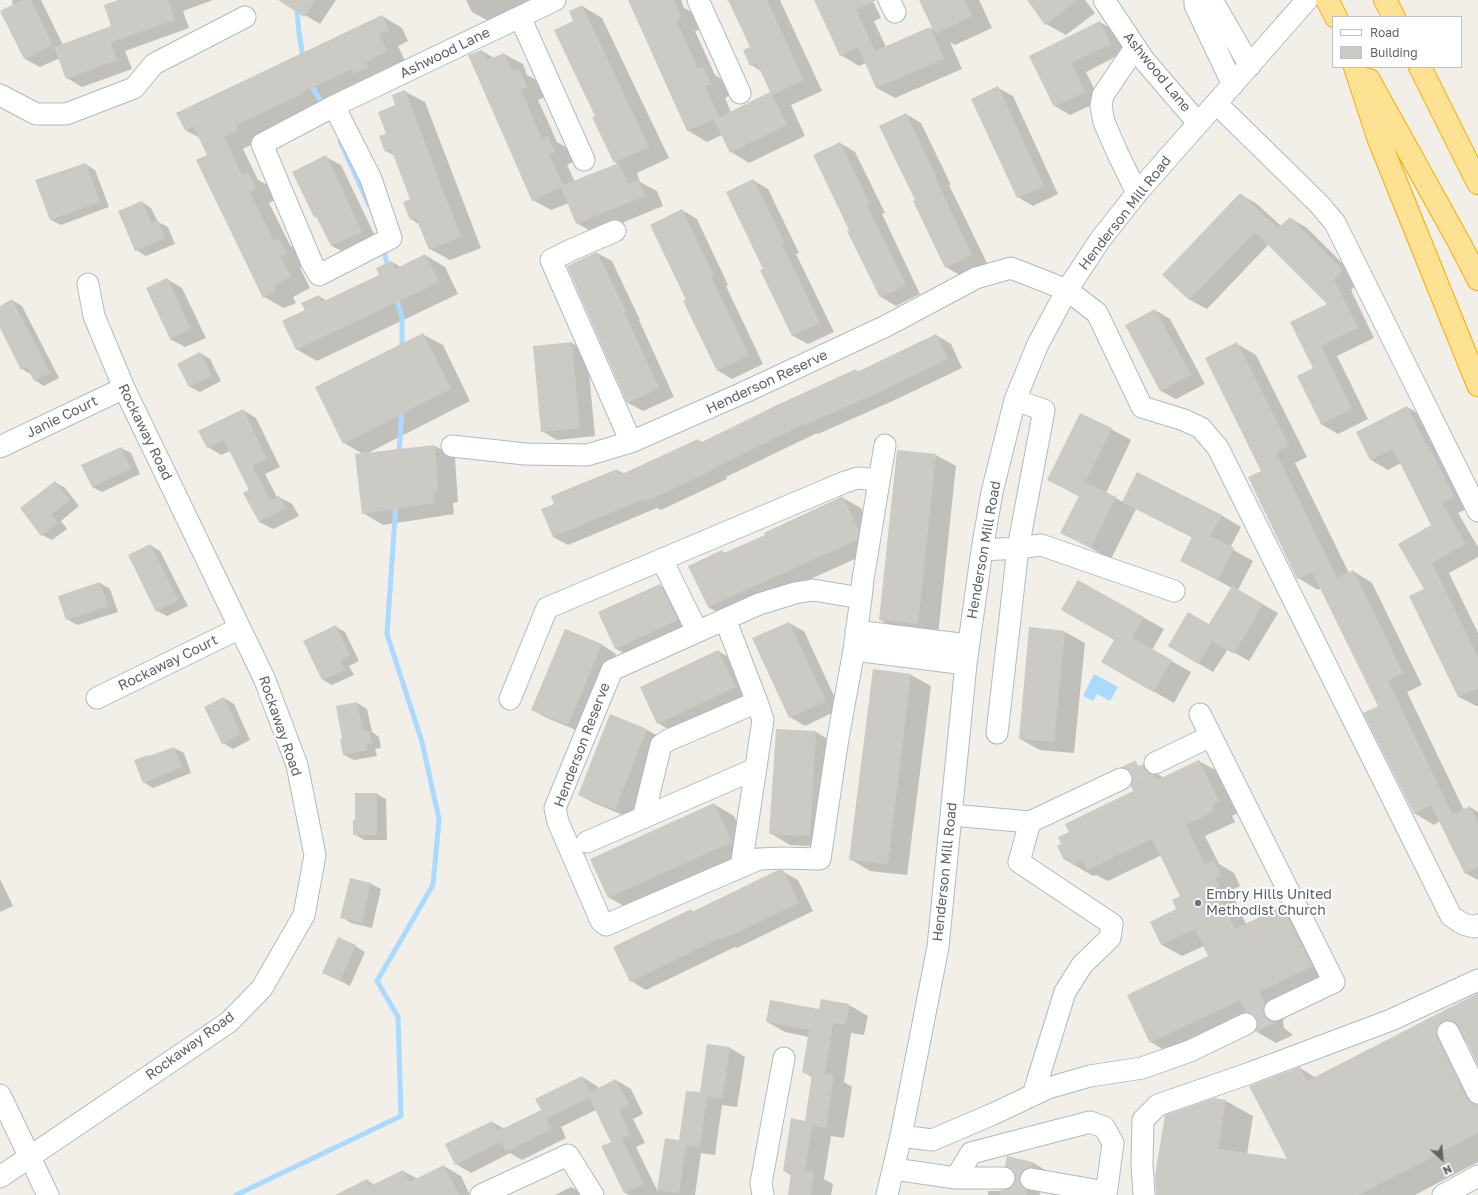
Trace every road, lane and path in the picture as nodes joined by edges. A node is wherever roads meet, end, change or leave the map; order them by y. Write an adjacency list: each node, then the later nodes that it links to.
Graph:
1 (555, 0): 11 (street, Ashwood Lane)
2 (698, 0): 20 (street)
3 (1104, 0): 13 (street, Ashwood Lane)
4 (1195, 0): 19 (street)
5 (1212, 0): 14 (street)
6 (1307, 0): 14 (street, Henderson Mill Road)
7 (1327, 0): 9 (highway)
8 (1385, 0): 10 (highway)
9 (1335, 16)
10 (1393, 16)
11 (520, 17): 23 (street, Ashwood Lane); 26 (street)
12 (245, 18): 21 (street)
13 (1135, 48): 24 (street, Ashwood Lane); 28 (street)
14 (1250, 66): 19 (street, Henderson Mill Road)
15 (1355, 68): 33 (highway)
16 (1363, 68): 30 (highway)
17 (1421, 68): 27 (highway)
18 (1425, 68): 25 (highway)
19 (1233, 85): 22 (street, Henderson Mill Road)
20 (740, 93)
21 (0, 94)
22 (1216, 103): 24 (street, Henderson Mill Road); 41 (street)
23 (334, 106): 23 (street, Ashwood Lane)
24 (1198, 122): 28 (street, Henderson Mill Road)
25 (1478, 155)
26 (584, 160)
27 (1478, 182)
28 (1137, 193): 32 (street, Henderson Mill Road)
29 (615, 231): 36 (street)
30 (1478, 279)
31 (88, 284): 34 (street, Rockaway Road)
32 (1067, 290): 35 (street, Henderson Mill Road); 36 (street, Henderson Reserve); 66 (street, Henderson Reserve)
33 (1478, 385)
34 (124, 388): 39 (street, Janie Court); 48 (street, Rockaway Road)
35 (1015, 400): 42 (street); 43 (street, Henderson Mill Road)
36 (631, 442): 38 (street, Henderson Reserve)
37 (885, 445): 40 (street, Henderson Reserve)
38 (452, 446)
39 (0, 447)
40 (879, 480): 44 (street); 46 (street, Henderson Reserve)
41 (1478, 512)
42 (1018, 548): 43 (street); 45 (street); 56 (street)
43 (982, 550): 51 (street, Henderson Mill Road)
44 (662, 560): 49 (street); 53 (street)
45 (1174, 591)
46 (861, 598): 47 (street, Henderson Reserve); 50 (street, Henderson Reserve)
47 (725, 619): 49 (street, Henderson Reserve); 54 (street)
48 (240, 628): 52 (street, Rockaway Court); 76 (street, Rockaway Road)
49 (697, 631): 65 (street, Henderson Reserve)
50 (855, 640): 51 (street); 65 (street, Henderson Reserve)
51 (967, 655): 61 (street, Henderson Mill Road)
52 (97, 698)
53 (510, 698)
54 (757, 702): 59 (street); 62 (street)
55 (1200, 714): 57 (street)
56 (997, 733)
57 (1211, 736): 58 (street); 68 (street)
58 (1154, 763)
59 (755, 769): 62 (street); 65 (street)
60 (1121, 779): 63 (street)
61 (952, 815): 63 (street); 75 (street, Henderson Mill Road)
62 (642, 818): 64 (street)
63 (1030, 822): 74 (street)
64 (587, 842)
65 (741, 867)
66 (1478, 926)
67 (1478, 980): 89 (street)
68 (1275, 1010)
69 (1246, 1024): 74 (street)
70 (1448, 1032): 72 (street)
71 (784, 1058): 87 (street)
72 (1478, 1093)
73 (0, 1095): 76 (street)
74 (1033, 1095): 75 (street)
75 (901, 1136): 77 (street, Henderson Mill Road)
76 (30, 1157): 79 (street, Rockaway Road); 84 (street)
77 (894, 1169): 80 (street); 88 (street, Henderson Mill Road)
78 (1478, 1176): 90 (street)
79 (0, 1177)
80 (956, 1178): 81 (street); 83 (street)
81 (1004, 1178)
82 (1031, 1179): 83 (street)
83 (1106, 1194)
84 (48, 1195)
85 (481, 1195): 86 (street)
86 (593, 1195)
87 (763, 1195)
88 (887, 1195)
89 (1144, 1195)
90 (1443, 1195)

